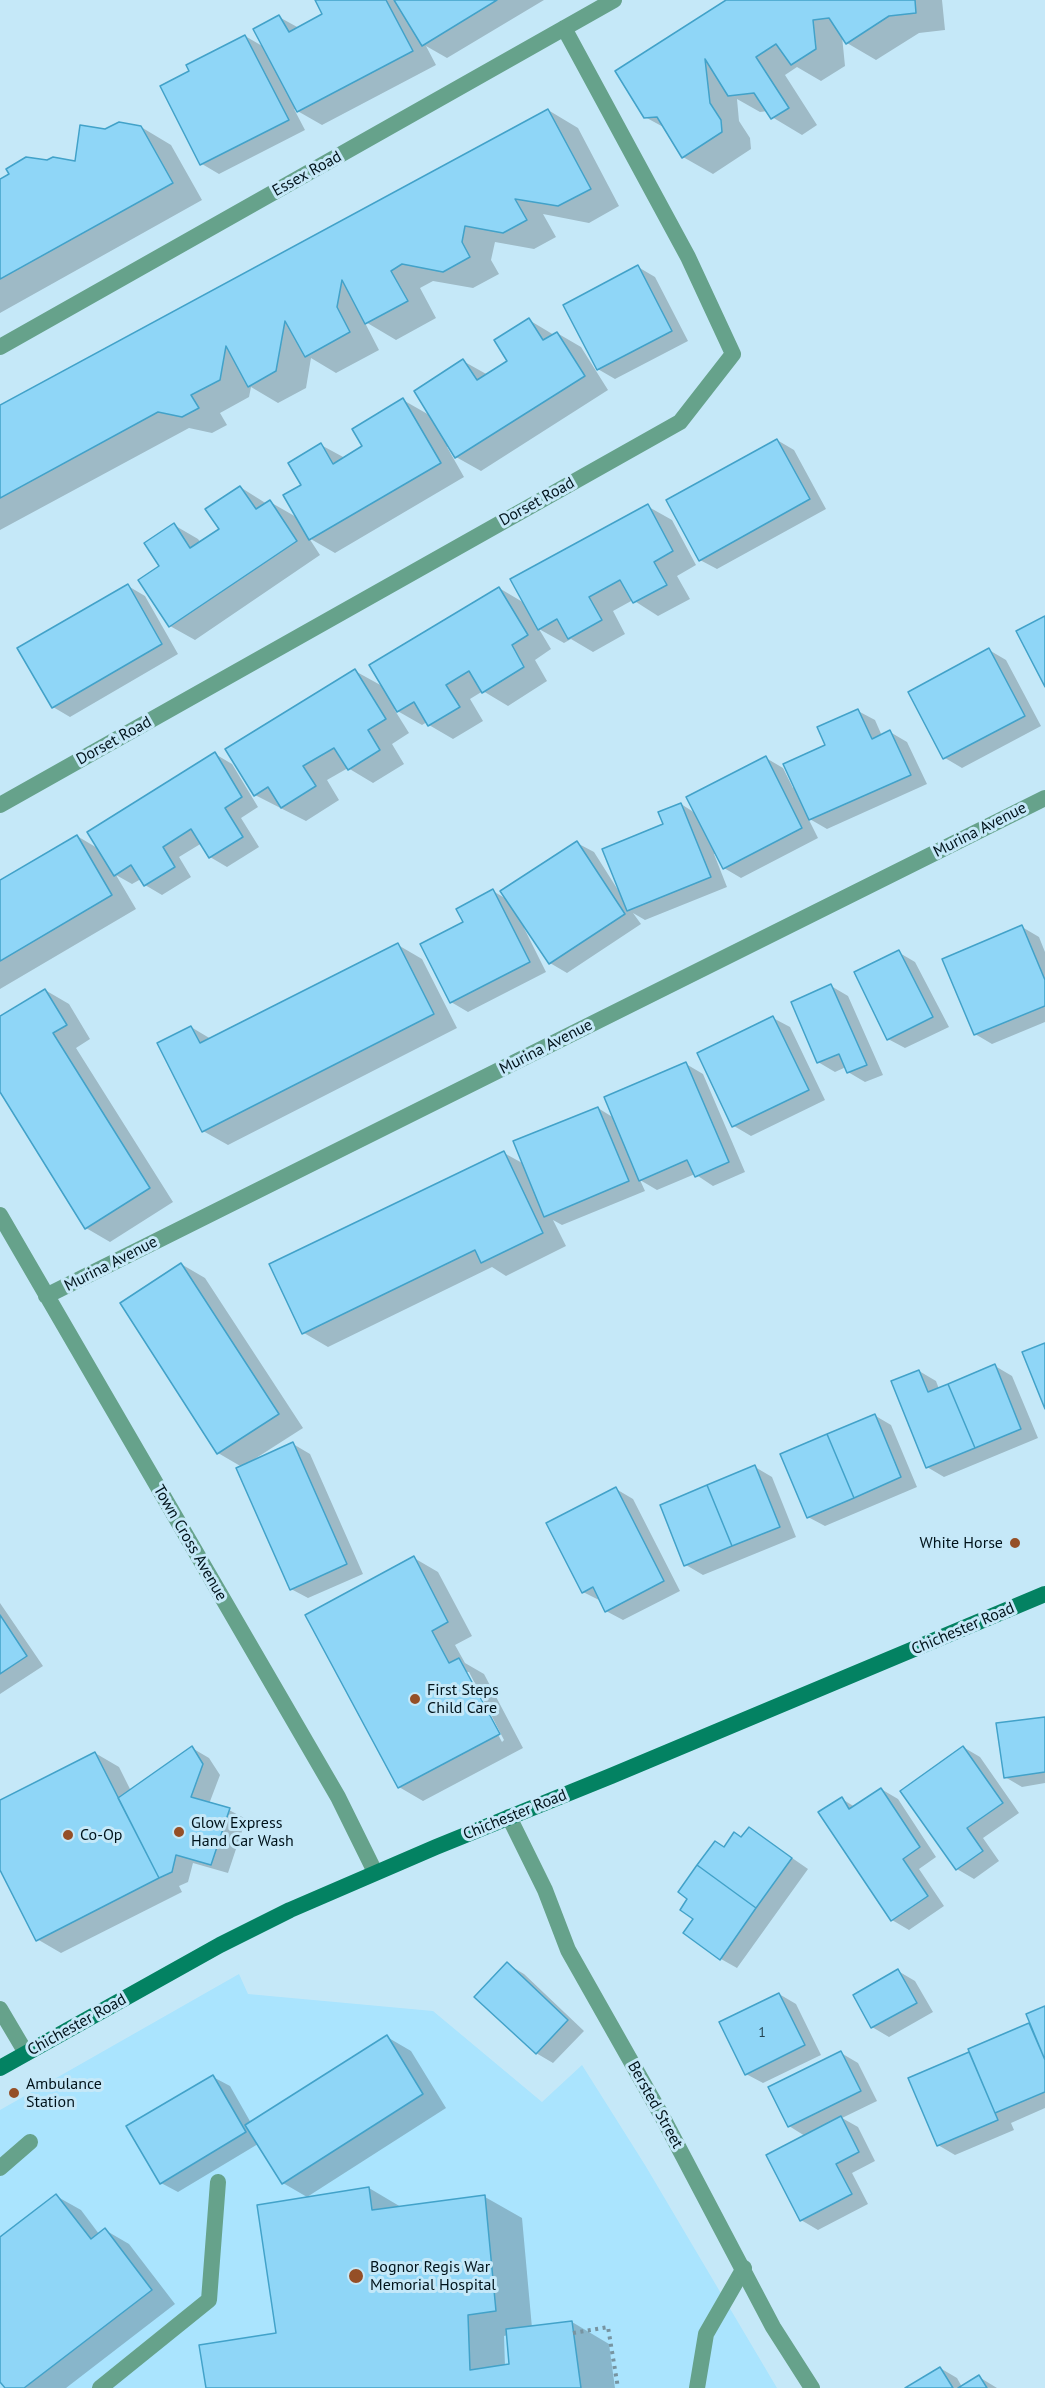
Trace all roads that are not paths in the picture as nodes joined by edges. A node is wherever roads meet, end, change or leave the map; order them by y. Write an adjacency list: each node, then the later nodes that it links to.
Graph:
1 (614, 0): 2 (street, Essex Road)
2 (564, 28): 3 (street, Essex Road); 5 (street, Dorset Road)
3 (0, 347)
4 (1045, 798): 7 (street, Murina Avenue)
5 (0, 805)
6 (0, 1215): 7 (street, Town Cross Avenue)
7 (46, 1296): 10 (street, Town Cross Avenue)
8 (1045, 1594): 9 (main road, Chichester Road)
9 (509, 1817): 10 (main road, Chichester Road); 17 (street, Bersted Street)
10 (375, 1872): 12 (main road, Chichester Road)
11 (0, 2008): 12 (street)
12 (26, 2054): 13 (main road, Chichester Road)
13 (0, 2068)
14 (30, 2142): 15 (street)
15 (0, 2168)
16 (218, 2182): 18 (street)
17 (744, 2268): 19 (street); 20 (street, Bersted Street)
18 (100, 2388)
19 (697, 2388)
20 (812, 2388)

